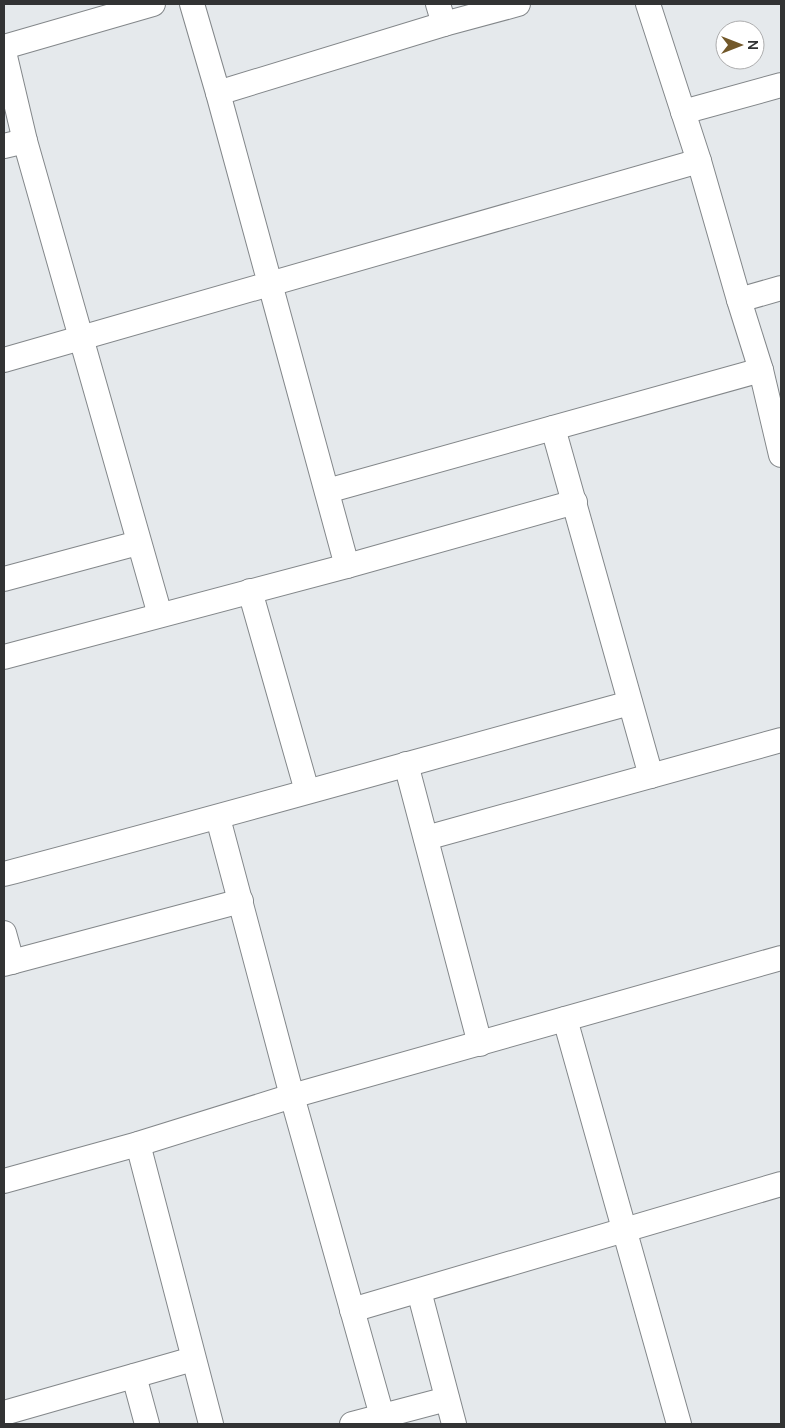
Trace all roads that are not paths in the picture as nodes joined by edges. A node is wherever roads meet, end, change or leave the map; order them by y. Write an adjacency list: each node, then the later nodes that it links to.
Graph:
1 (153, 4): 5 (street)
2 (192, 4): 10 (street)
3 (518, 4): 6 (street)
4 (648, 4): 11 (street)
5 (95, 11): 7 (street)
6 (441, 14): 10 (street)
7 (4, 47)
8 (4, 52): 12 (street)
9 (781, 85): 11 (street)
10 (218, 93): 14 (street)
11 (683, 112): 13 (street)
12 (14, 143): 17 (street)
13 (699, 161): 14 (street); 16 (street)
14 (270, 285): 17 (street); 22 (street)
15 (781, 288): 16 (street)
16 (739, 300): 19 (street)
17 (81, 338): 18 (street); 24 (street)
18 (4, 360)
19 (761, 370): 20 (street); 21 (street)
20 (553, 428): 22 (street); 23 (street)
21 (781, 455)
22 (327, 491): 25 (street)
23 (574, 502): 25 (street); 30 (street)
24 (138, 543): 26 (street); 28 (street)
25 (348, 566): 27 (street)
26 (4, 579)
27 (250, 590): 28 (street); 34 (street)
28 (160, 615): 29 (street)
29 (4, 657)
30 (630, 703): 32 (street); 33 (street)
31 (781, 740): 33 (street)
32 (406, 764): 34 (street); 36 (street)
33 (651, 776): 36 (street)
34 (307, 791): 35 (street)
35 (218, 818): 37 (street); 38 (street)
36 (426, 838): 43 (street)
37 (4, 874)
38 (242, 901): 41 (street); 44 (street)
39 (4, 933): 41 (street)
40 (781, 958): 42 (street)
41 (8, 963)
42 (565, 1019): 43 (street); 48 (street)
43 (480, 1044): 44 (street)
44 (292, 1096): 45 (street); 50 (street)
45 (138, 1144): 46 (street); 51 (street)
46 (4, 1181)
47 (781, 1184): 48 (street)
48 (624, 1230): 49 (street); 60 (street)
49 (419, 1291): 50 (street); 53 (street)
50 (352, 1310): 55 (street)
51 (193, 1359): 52 (street); 57 (street)
52 (134, 1376): 54 (street); 56 (street)
53 (447, 1399): 55 (street); 59 (street)
54 (4, 1413)
55 (382, 1416): 58 (street)
56 (147, 1424)
57 (211, 1424)
58 (352, 1424)
59 (454, 1424)
60 (679, 1424)

